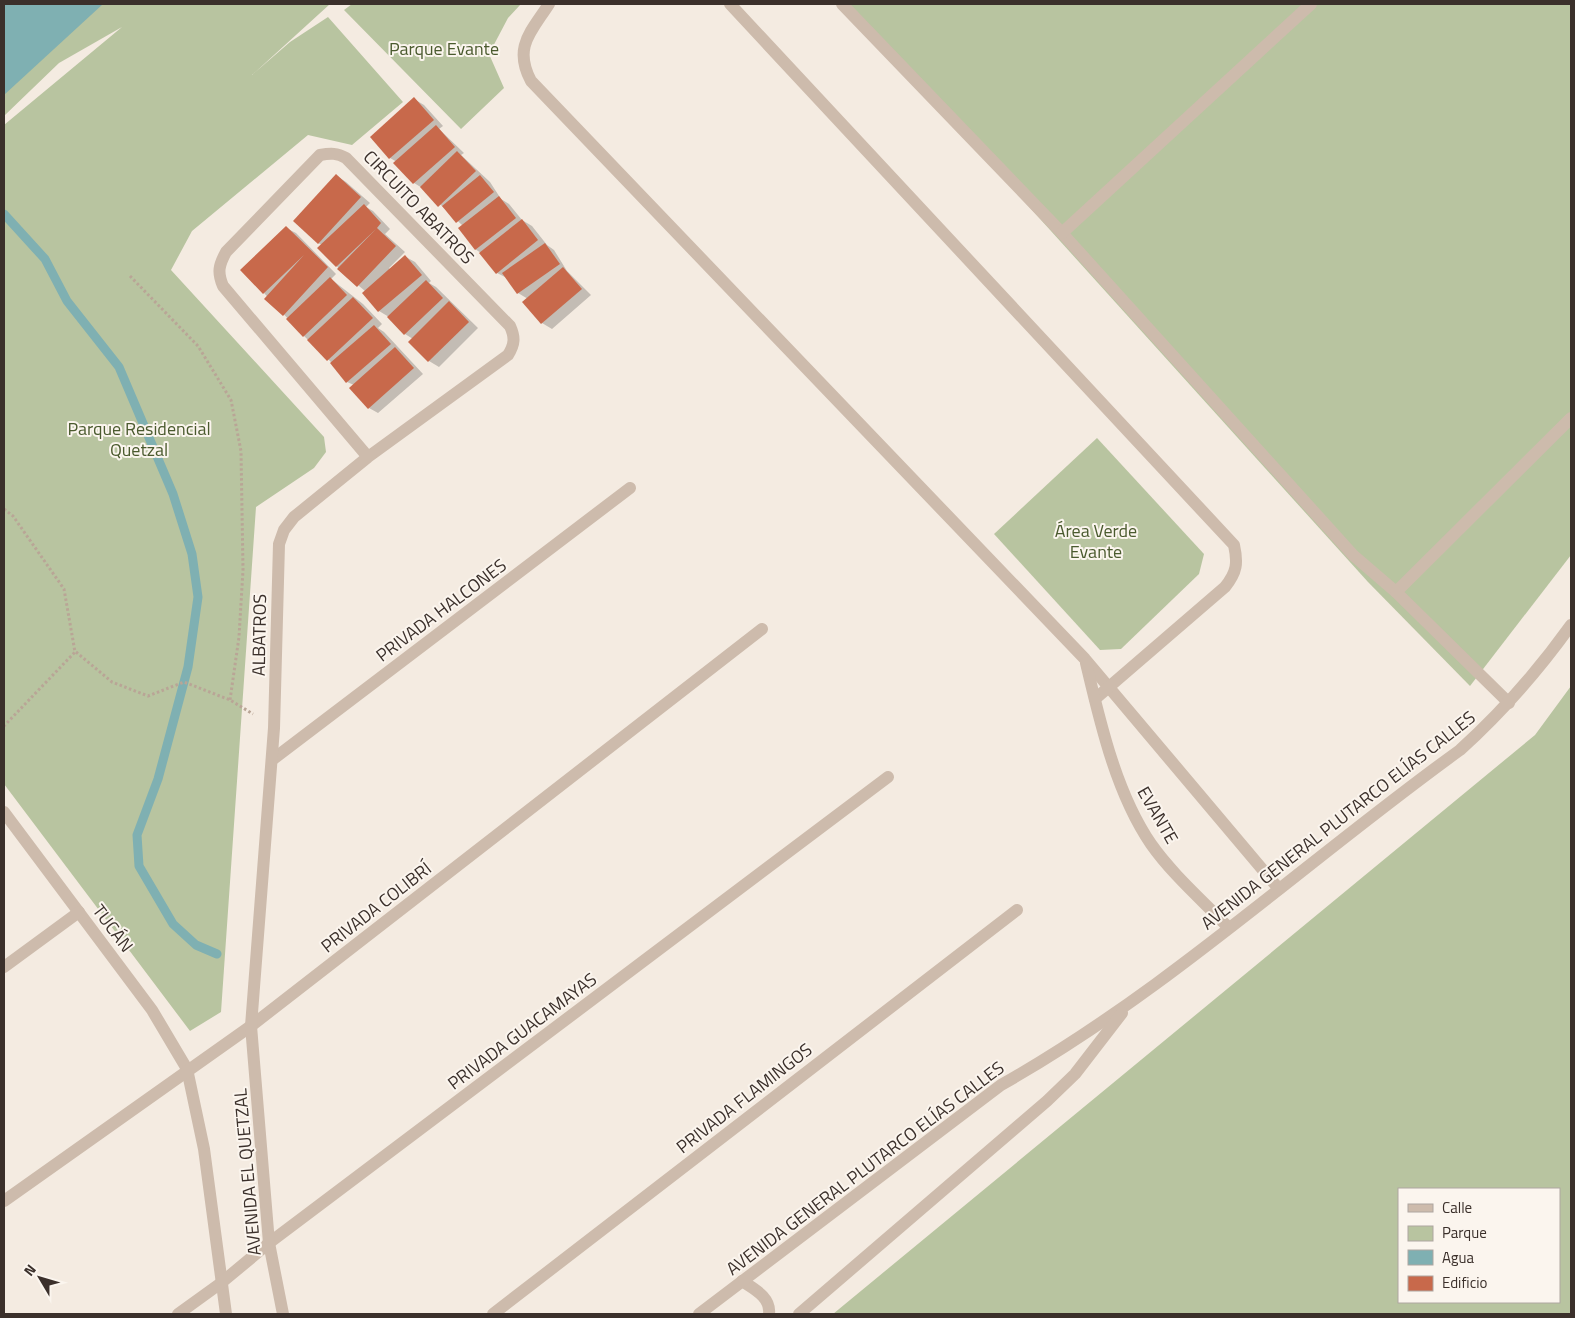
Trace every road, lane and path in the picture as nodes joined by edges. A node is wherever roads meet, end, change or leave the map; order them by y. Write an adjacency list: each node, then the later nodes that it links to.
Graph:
1 (549, 4): 16 (street)
2 (730, 4): 17 (street)
3 (842, 4): 5 (street)
4 (1311, 4): 5 (street)
5 (1062, 233): 12 (street)
6 (130, 276): 19 (path)
7 (508, 355): 9 (street, ALBATROS); 9 (street, CIRCUITO ABATROS)
8 (1571, 418): 12 (street)
9 (368, 457): 22 (street, ALBATROS)
10 (630, 488): 23 (street, PRIVADA HALCONES)
11 (4, 509): 15 (path)
12 (1396, 592): 20 (street)
13 (1571, 625): 20 (street, AVENIDA GENERAL PLUTARCO ELÍAS CALLES)
14 (762, 629): 32 (street, PRIVADA COLIBRÍ)
15 (75, 652): 19 (path); 21 (path)
16 (1086, 659): 17 (street); 18 (street, EVANTE)
17 (1108, 685): 18 (street); 26 (street)
18 (1095, 699): 29 (street, EVANTE)
19 (230, 700): 22 (path)
20 (1509, 703): 26 (street, AVENIDA GENERAL PLUTARCO ELÍAS CALLES)
21 (4, 726)
22 (274, 728): 23 (street, ALBATROS)
23 (272, 760): 32 (street, ALBATROS)
24 (888, 777): 35 (street, PRIVADA GUACAMAYAS)
25 (4, 812): 28 (street, TUCÁN)
26 (1279, 889): 29 (street, AVENIDA GENERAL PLUTARCO ELÍAS CALLES)
27 (1017, 910): 41 (street, PRIVADA FLAMINGOS)
28 (79, 912): 30 (street); 33 (street, TUCÁN)
29 (1228, 927): 31 (street, AVENIDA GENERAL PLUTARCO ELÍAS CALLES)
30 (4, 967)
31 (1130, 1003): 36 (street, AVENIDA GENERAL PLUTARCO ELÍAS CALLES); 44 (street, AVENIDA GENERAL PLUTARCO ELÍAS CALLES)
32 (251, 1026): 33 (street, PRIVADA COLIBRÍ); 35 (street, AVENIDA EL QUETZAL)
33 (188, 1069): 34 (street, PRIVADA COLIBRÍ); 37 (street, AVENIDA EL QUETZAL)
34 (4, 1201)
35 (269, 1243): 37 (street, PRIVADA GUACAMAYAS); 40 (street, AVENIDA EL QUETZAL)
36 (742, 1281): 42 (street, AVENIDA GENERAL PLUTARCO ELÍAS CALLES); 43 (street)
37 (221, 1283): 38 (street, PRIVADA GUACAMAYAS); 39 (street, AVENIDA EL QUETZAL)
38 (178, 1314)
39 (226, 1314)
40 (283, 1314)
41 (493, 1314)
42 (699, 1314)
43 (769, 1314)
44 (799, 1314)

